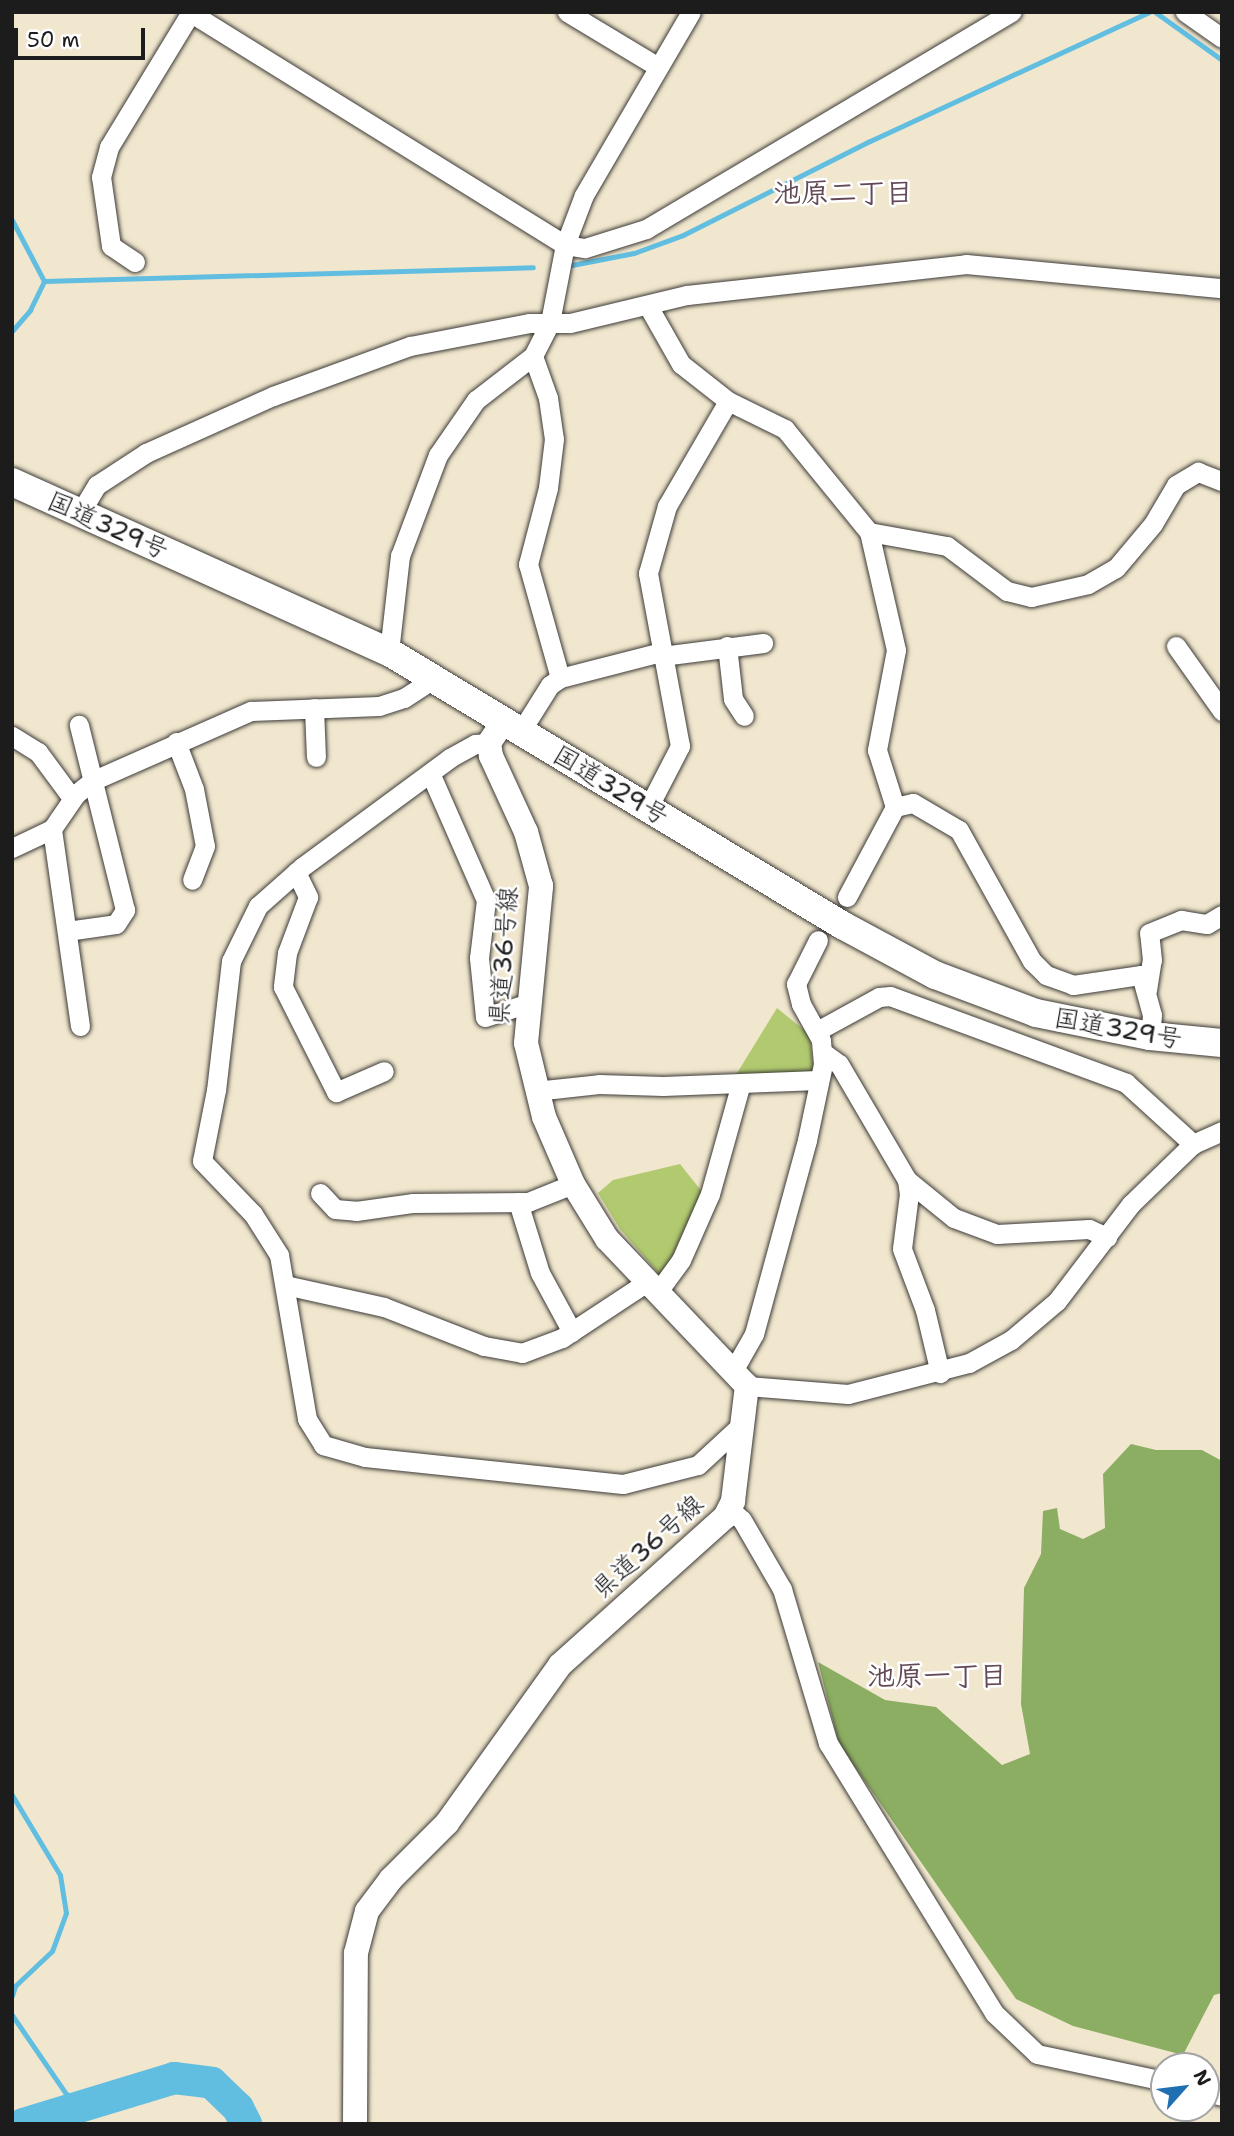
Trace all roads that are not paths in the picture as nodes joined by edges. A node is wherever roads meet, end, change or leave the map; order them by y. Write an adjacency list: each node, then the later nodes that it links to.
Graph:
1 (191, 12): 8 (street); 9 (street)
2 (567, 12): 7 (street)
3 (691, 12): 7 (street)
4 (1011, 12): 8 (street)
5 (1185, 12): 6 (street)
6 (1222, 38)
7 (658, 67): 8 (street)
8 (565, 245): 12 (street)
9 (135, 262)
10 (1222, 288): 11 (street)
11 (648, 306): 12 (street); 14 (street)
12 (550, 322): 13 (street); 17 (street)
13 (533, 356): 22 (street); 25 (street)
14 (728, 401): 18 (street); 23 (street)
15 (1222, 481): 18 (street)
16 (12, 482): 17 (highway, 国道329号)
17 (80, 513): 22 (highway, 国道329号)
18 (869, 532): 37 (street)
19 (763, 643): 20 (street)
20 (727, 646): 23 (street); 28 (street)
21 (1176, 646): 27 (street)
22 (389, 652): 24 (highway, 国道329号)
23 (662, 654): 25 (street); 38 (street)
24 (435, 678): 26 (street); 30 (highway, 国道329号)
25 (561, 678): 30 (street)
26 (314, 708): 32 (street); 33 (street)
27 (1222, 711)
28 (744, 716)
29 (79, 725): 35 (street)
30 (505, 732): 34 (street); 38 (highway, 国道329号); 48 (main road, 県道36号線)
31 (12, 736): 36 (street)
32 (176, 742): 35 (street); 42 (street)
33 (316, 757)
34 (431, 775): 41 (street); 48 (street)
35 (92, 781): 36 (street); 45 (street)
36 (72, 799): 39 (street)
37 (895, 807): 43 (street); 47 (street)
38 (648, 808): 51 (highway, 国道329号)
39 (52, 829): 40 (street); 45 (street)
40 (12, 848)
41 (296, 872): 54 (street); 65 (street)
42 (192, 880)
43 (847, 897)
44 (1222, 915): 47 (street)
45 (67, 931): 49 (street)
46 (818, 940): 50 (street)
47 (1147, 992): 51 (street)
48 (526, 1003): 57 (main road, 県道36号線)
49 (80, 1026)
50 (817, 1031): 53 (street); 59 (street)
51 (1150, 1036): 52 (highway, 国道329号)
52 (1222, 1043)
53 (825, 1054): 55 (street); 60 (street)
54 (384, 1071)
55 (818, 1080): 56 (street); 69 (street)
56 (741, 1083): 57 (street); 66 (street)
57 (535, 1091): 61 (main road, 県道36号線)
58 (1222, 1131): 59 (street)
59 (1193, 1144): 64 (street)
60 (907, 1180): 64 (street); 68 (street)
61 (573, 1184): 63 (street); 66 (main road, 県道36号線)
62 (320, 1193): 63 (street)
63 (518, 1202): 67 (street)
64 (1107, 1237): 68 (street)
65 (285, 1286): 67 (street); 70 (street)
66 (652, 1287): 67 (street); 69 (main road, 県道36号線)
67 (572, 1332)
68 (940, 1373): 69 (street)
69 (740, 1378): 70 (main road, 県道36号線)
70 (739, 1427): 71 (main road, 県道36号線)
71 (730, 1509): 72 (street); 73 (main road, 県道36号線)
72 (1150, 2078)
73 (355, 2124)

